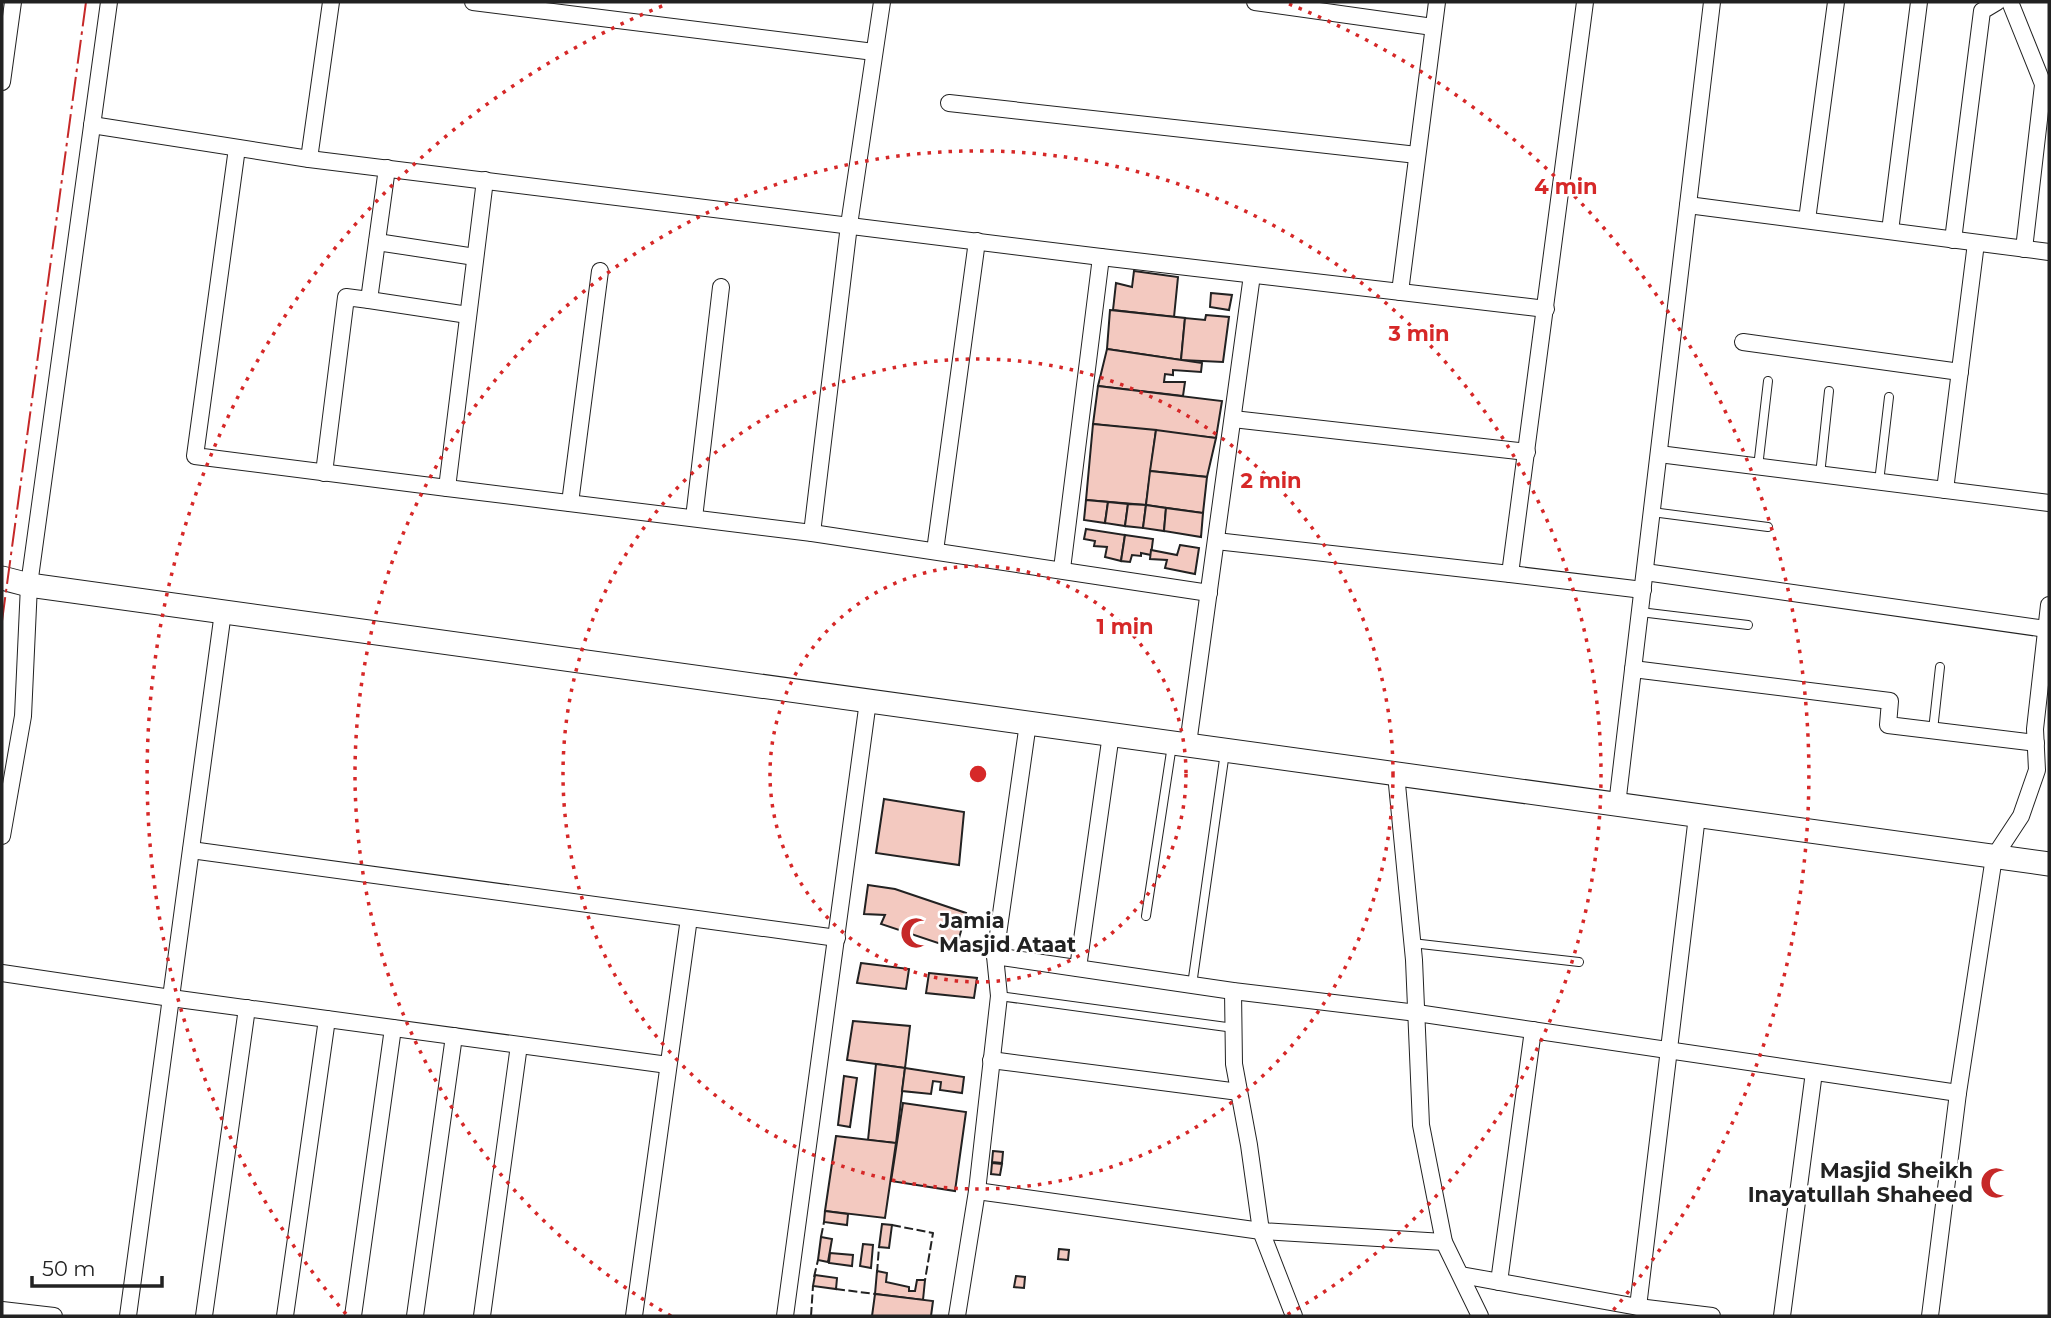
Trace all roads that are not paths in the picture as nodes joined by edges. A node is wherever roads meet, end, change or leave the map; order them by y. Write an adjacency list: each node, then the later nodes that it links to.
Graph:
1 (13, 2): 16 (street)
2 (109, 2): 19 (street)
3 (331, 2): 22 (street)
4 (473, 2): 15 (street)
5 (882, 2): 15 (street)
6 (1255, 2): 14 (street)
7 (1437, 2): 14 (street)
8 (1585, 2): 42 (street)
9 (1712, 2): 25 (street)
10 (1836, 2): 26 (street)
11 (1919, 2): 28 (street)
12 (1997, 2): 29 (street)
13 (2010, 2): 17 (street)
14 (1433, 27): 21 (street)
15 (874, 52): 27 (street)
16 (2, 82)
17 (2046, 92): 33 (street)
18 (949, 103): 21 (street)
19 (92, 125): 20 (street); 70 (street)
20 (237, 148): 22 (street); 53 (street)
21 (1417, 155): 40 (street)
22 (309, 159): 23 (street)
23 (387, 168): 24 (street); 31 (street)
24 (485, 180): 27 (street); 35 (street)
25 (1688, 205): 26 (street); 51 (street)
26 (1807, 220): 28 (street)
27 (849, 225): 30 (street); 63 (street)
28 (1890, 231): 29 (street)
29 (1953, 240): 32 (street)
30 (977, 241): 36 (street); 65 (street)
31 (377, 242): 35 (street); 41 (street)
32 (1976, 243): 33 (street); 45 (street)
33 (2024, 249): 34 (street)
34 (2049, 252)
35 (475, 257): 43 (street)
36 (1101, 257): 38 (street); 66 (street)
37 (600, 271): 58 (street)
38 (1252, 275): 40 (street); 49 (street)
39 (721, 286): 61 (street)
40 (1400, 292): 42 (street)
41 (369, 300): 43 (street); 53 (street)
42 (1546, 309): 50 (street)
43 (468, 315): 56 (street)
44 (1743, 342): 45 (street)
45 (1960, 372): 57 (street)
46 (1768, 381): 52 (lane)
47 (1829, 391): 54 (lane)
48 (1889, 397): 55 (lane)
49 (1233, 419): 50 (street); 64 (street)
50 (1527, 452): 68 (street)
51 (1659, 454): 52 (street); 60 (street)
52 (1758, 467): 54 (street)
53 (324, 473): 56 (street)
54 (1821, 475): 55 (street)
55 (1879, 482): 57 (street)
56 (447, 488): 58 (street)
57 (1945, 490): 59 (street)
58 (570, 503): 61 (street)
59 (2049, 503)
60 (1652, 512): 62 (lane); 67 (street)
61 (694, 518): 63 (street)
62 (1768, 527)
63 (812, 533): 65 (street)
64 (1216, 541): 68 (street); 72 (street)
65 (935, 551): 66 (street)
66 (1062, 569): 72 (street)
67 (1645, 572): 71 (street); 77 (street)
68 (1510, 573): 71 (street)
69 (2, 578): 70 (street)
70 (29, 585): 74 (street); 90 (street)
71 (1643, 590): 75 (street)
72 (1209, 593): 84 (street)
73 (2049, 605): 77 (street)
74 (223, 612): 80 (street); 91 (street)
75 (1640, 612): 76 (lane); 79 (street)
76 (1748, 625)
77 (2046, 629): 85 (street)
78 (1940, 667): 82 (lane)
79 (1633, 669): 82 (street); 88 (street)
80 (869, 701): 81 (street); 96 (street)
81 (1028, 723): 83 (street); 98 (street)
82 (1933, 730): 85 (street)
83 (1111, 734): 84 (street); 100 (street)
84 (1180, 743): 86 (street); 94 (lane)
85 (2036, 743): 92 (street)
86 (1226, 750): 87 (street); 102 (lane)
87 (1396, 774): 88 (street); 97 (street)
88 (1617, 805): 89 (street)
89 (1697, 816): 92 (street); 114 (street)
90 (2, 836)
91 (191, 850): 95 (street); 105 (street)
92 (1993, 857): 93 (street); 119 (street)
93 (2049, 864)
94 (1146, 916)
95 (689, 918): 96 (street); 116 (street)
96 (836, 938): 135 (street)
97 (1412, 943): 99 (lane); 107 (street)
98 (995, 956): 100 (street); 104 (street)
99 (1579, 962)
100 (1078, 968): 102 (street)
101 (2, 972): 105 (street)
102 (1192, 985): 103 (street)
103 (1233, 991): 107 (street); 110 (street)
104 (999, 996): 110 (lane); 115 (street)
105 (171, 998): 106 (street); 128 (street)
106 (247, 1008): 108 (street); 129 (street)
107 (1417, 1013): 111 (street); 122 (street)
108 (327, 1019): 109 (street); 130 (street)
109 (393, 1028): 112 (street); 131 (street)
110 (1234, 1028): 118 (street)
111 (1533, 1030): 114 (street); 124 (street)
112 (454, 1036): 113 (street); 132 (street)
113 (519, 1045): 116 (street); 133 (street)
114 (1669, 1050): 117 (street); 125 (street)
115 (991, 1060): 118 (street); 120 (street)
116 (668, 1065): 134 (street)
117 (1814, 1072): 119 (street); 140 (street)
118 (1239, 1092): 121 (street)
119 (1958, 1093): 141 (street)
120 (977, 1191): 121 (street); 136 (street)
121 (1261, 1231): 122 (street); 137 (street)
122 (1444, 1242): 123 (street)
123 (1461, 1275): 124 (street); 138 (street)
124 (1499, 1282): 125 (street)
125 (1638, 1307): 139 (street)
126 (2, 1310): 127 (street)
127 (54, 1316)
128 (128, 1316)
129 (204, 1316)
130 (285, 1316)
131 (352, 1316)
132 (415, 1316)
133 (482, 1316)
134 (634, 1316)
135 (785, 1316)
136 (960, 1316)
137 (1294, 1316)
138 (1480, 1316)
139 (1712, 1316)
140 (1782, 1316)
141 (1930, 1316)

